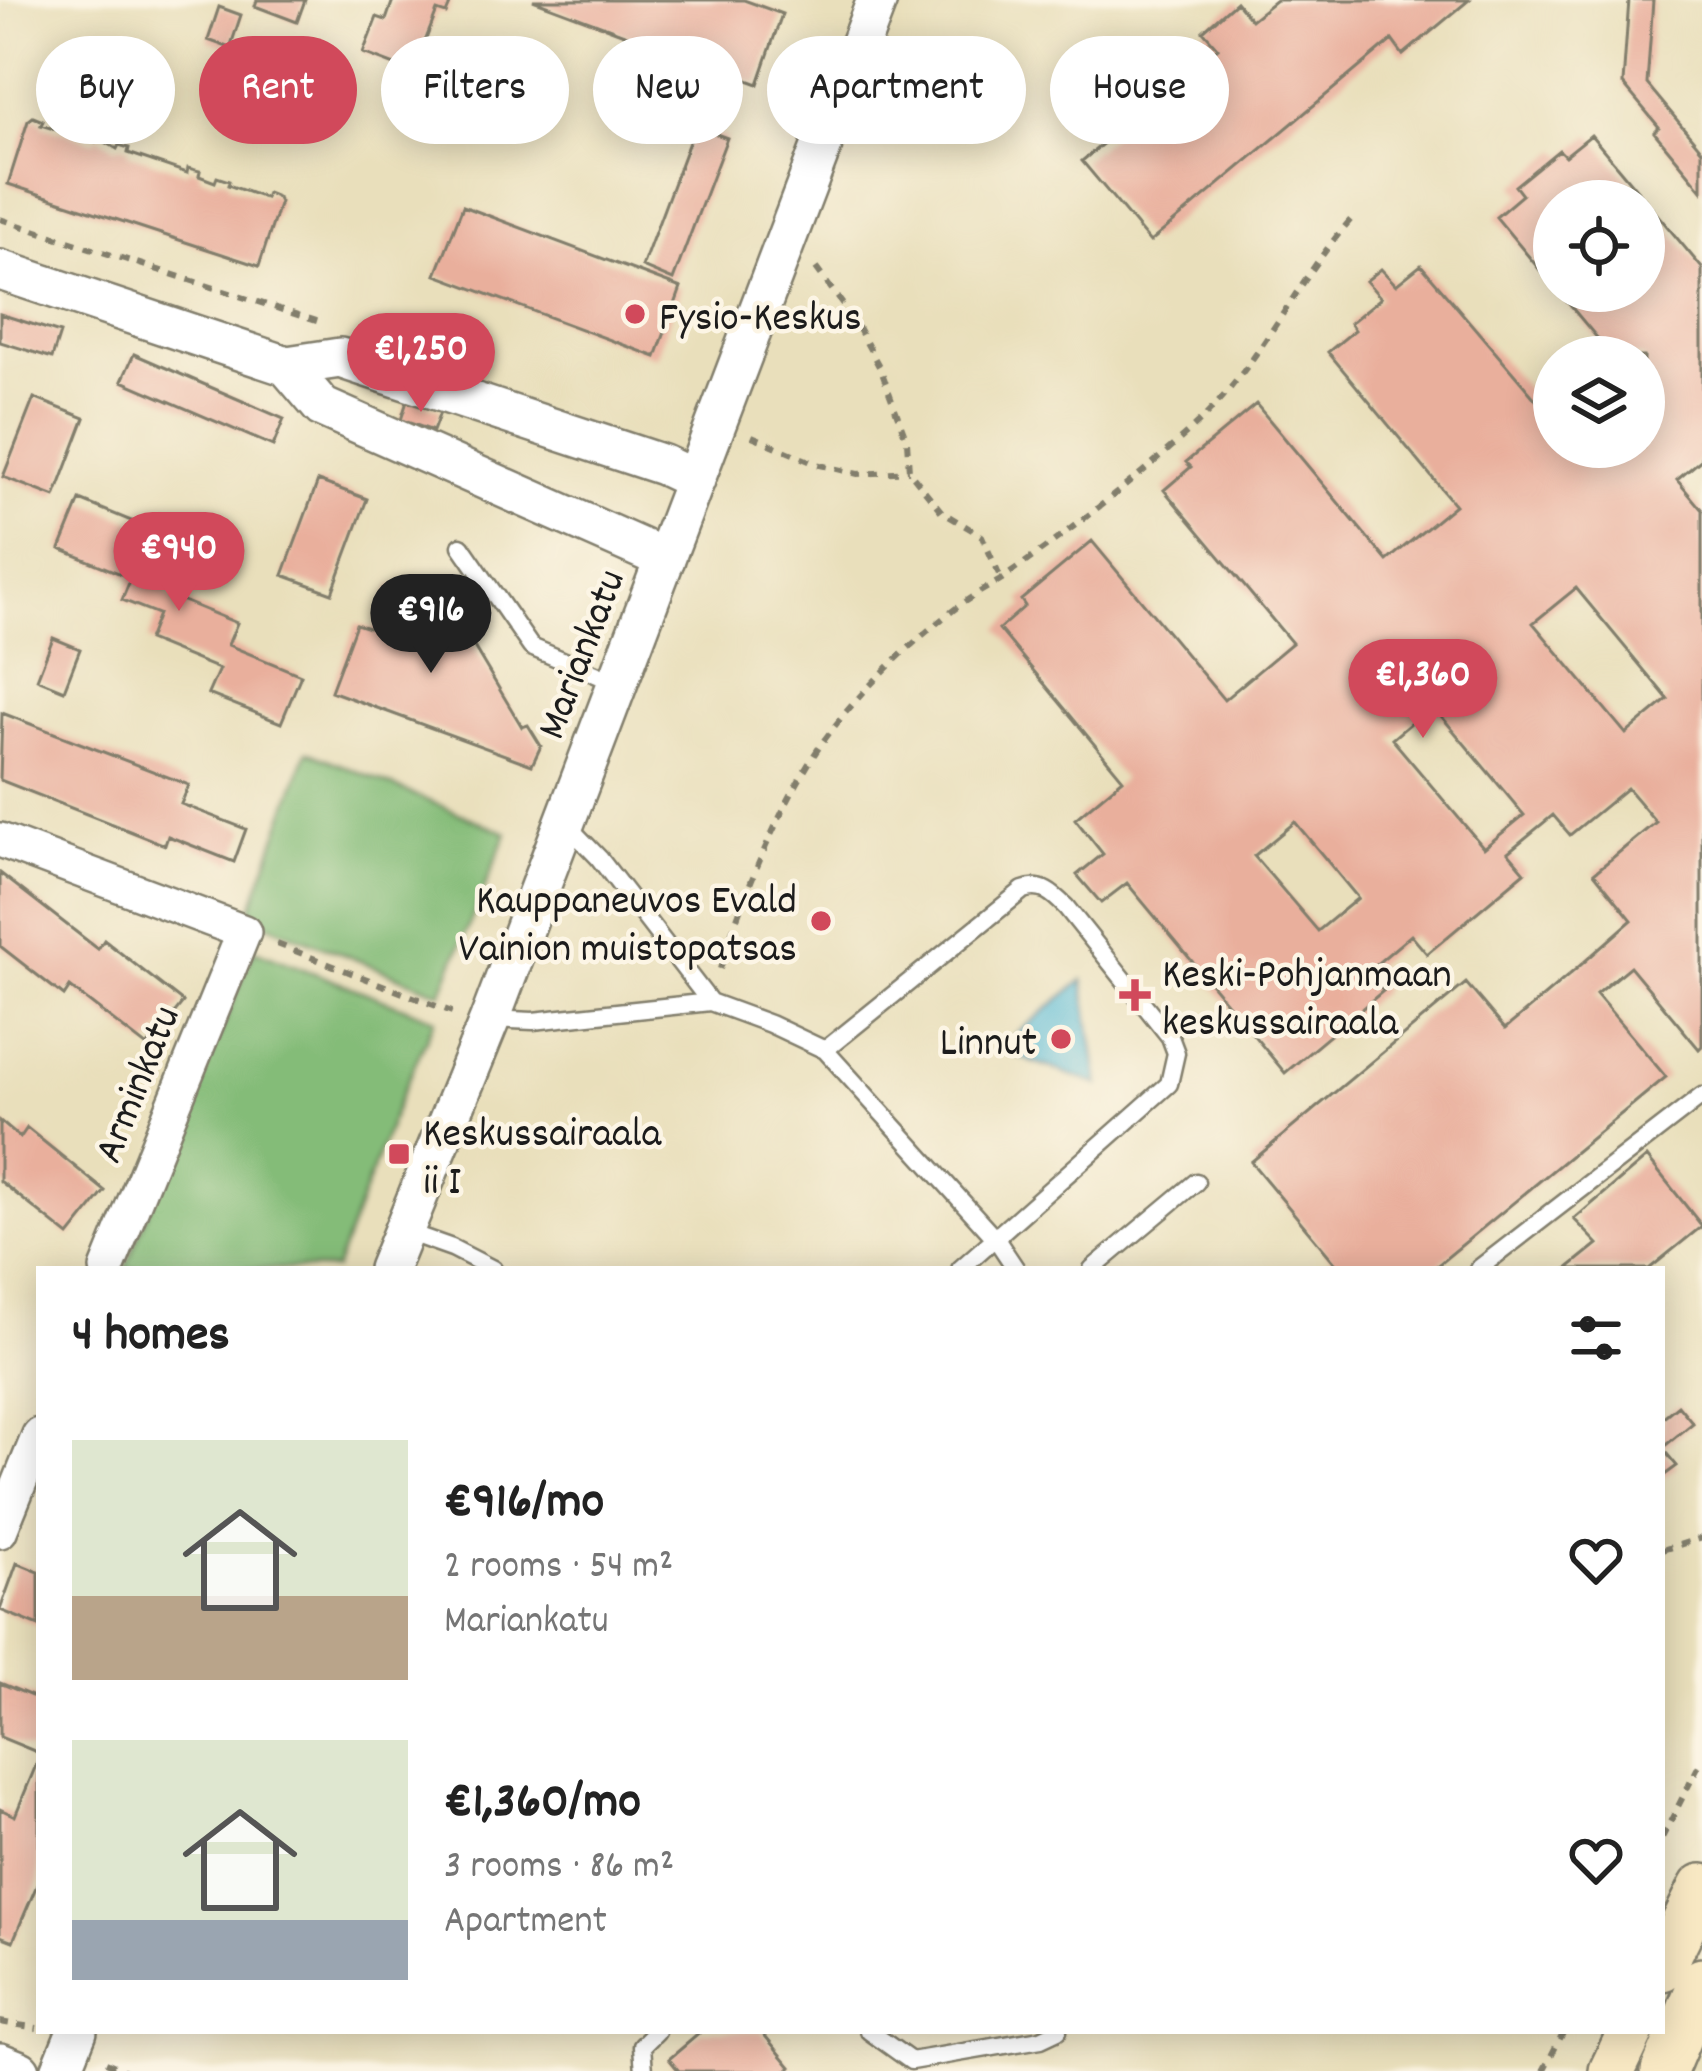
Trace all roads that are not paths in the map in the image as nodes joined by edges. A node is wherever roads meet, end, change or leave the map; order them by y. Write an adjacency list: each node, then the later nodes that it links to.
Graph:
1 (878, 0): 4 (street, Mariankatu)
2 (0, 270): 3 (street)
3 (287, 366): 4 (street); 6 (street)
4 (695, 480): 6 (street, Mariankatu)
5 (460, 546): 7 (lane)
6 (665, 559): 7 (street, Mariankatu)
7 (618, 683): 8 (street, Mariankatu)
8 (565, 822): 10 (lane); 11 (street, Mariankatu)
9 (0, 840): 17 (street, Arminkatu)
10 (710, 1002): 11 (lane); 12 (lane)
11 (471, 1015): 15 (street, Mariankatu)
12 (825, 1050): 16 (lane); 16 (lane)
13 (1702, 1096): 23 (lane)
14 (1196, 1182): 22 (lane)
15 (403, 1231): 18 (street, Mariankatu); 19 (lane)
16 (996, 1239): 20 (lane); 21 (lane)
17 (108, 1266)
18 (389, 1266)
19 (488, 1266)
20 (964, 1266)
21 (1014, 1266)
22 (1096, 1266)
23 (1482, 1266)
24 (36, 1442): 25 (street)
25 (0, 1531)
26 (1702, 1887): 27 (main road)
27 (1665, 1962)
28 (1702, 1982): 41 (main road)
29 (75, 2034): 37 (street)
30 (653, 2034): 38 (lane)
31 (872, 2034): 34 (lane)
32 (1052, 2034): 34 (lane)
33 (1630, 2034): 40 (main road)
34 (911, 2061): 39 (lane)
35 (0, 2063): 36 (street)
36 (20, 2071)
37 (61, 2071)
38 (644, 2071)
39 (895, 2071)
40 (1612, 2071)
41 (1664, 2071)

